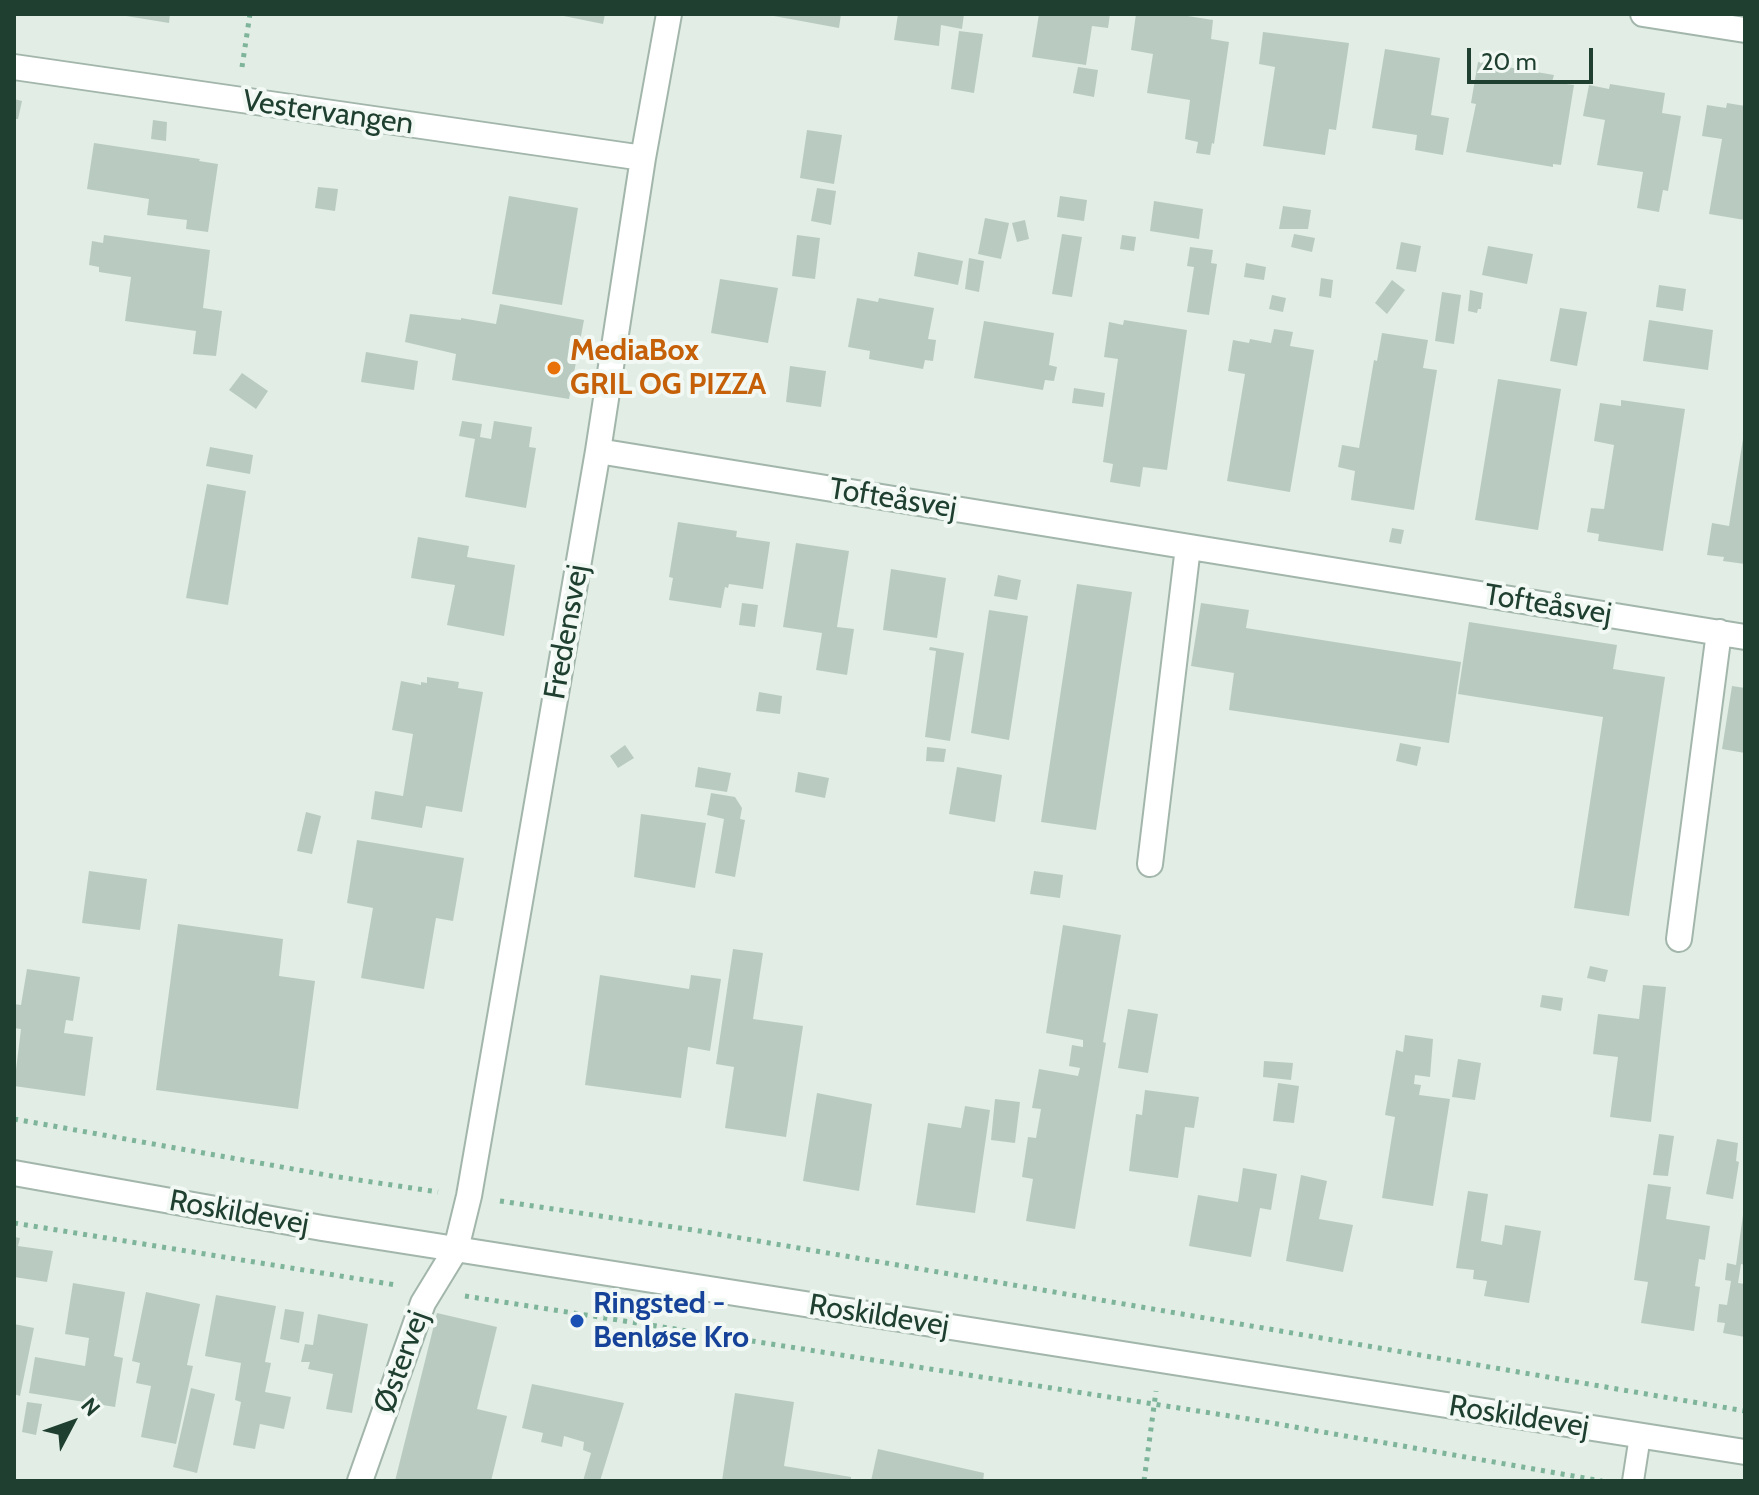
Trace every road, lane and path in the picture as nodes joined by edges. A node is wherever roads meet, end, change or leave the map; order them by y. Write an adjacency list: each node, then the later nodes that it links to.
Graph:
1 (250, 14): 6 (path)
2 (669, 14): 7 (street, Fredensvej)
3 (1643, 14): 4 (street)
4 (1745, 30)
5 (14, 67): 6 (street, Vestervangen)
6 (238, 99): 7 (street, Vestervangen)
7 (643, 158): 8 (street, Fredensvej)
8 (598, 451): 9 (street, Tofteåsvej); 16 (street, Fredensvej)
9 (1188, 547): 10 (street, Tofteåsvej); 12 (street)
10 (1719, 632): 11 (street, Tofteåsvej); 13 (street)
11 (1745, 637)
12 (1150, 864)
13 (1679, 939)
14 (14, 1119): 16 (path)
15 (14, 1173): 18 (street, Roskildevej)
16 (469, 1196): 18 (street, Fredensvej); 22 (path)
17 (14, 1223): 19 (path)
18 (456, 1249): 19 (street, Østervej); 20 (street, Roskildevej)
19 (429, 1290): 21 (path); 25 (street, Østervej)
20 (1160, 1360): 21 (path); 23 (street, Roskildevej)
21 (1154, 1405): 26 (path); 27 (path)
22 (1745, 1411)
23 (1640, 1436): 24 (street, Roskildevej); 28 (lane)
24 (1745, 1452)
25 (360, 1481)
26 (1144, 1481)
27 (1602, 1481)
28 (1633, 1481)

